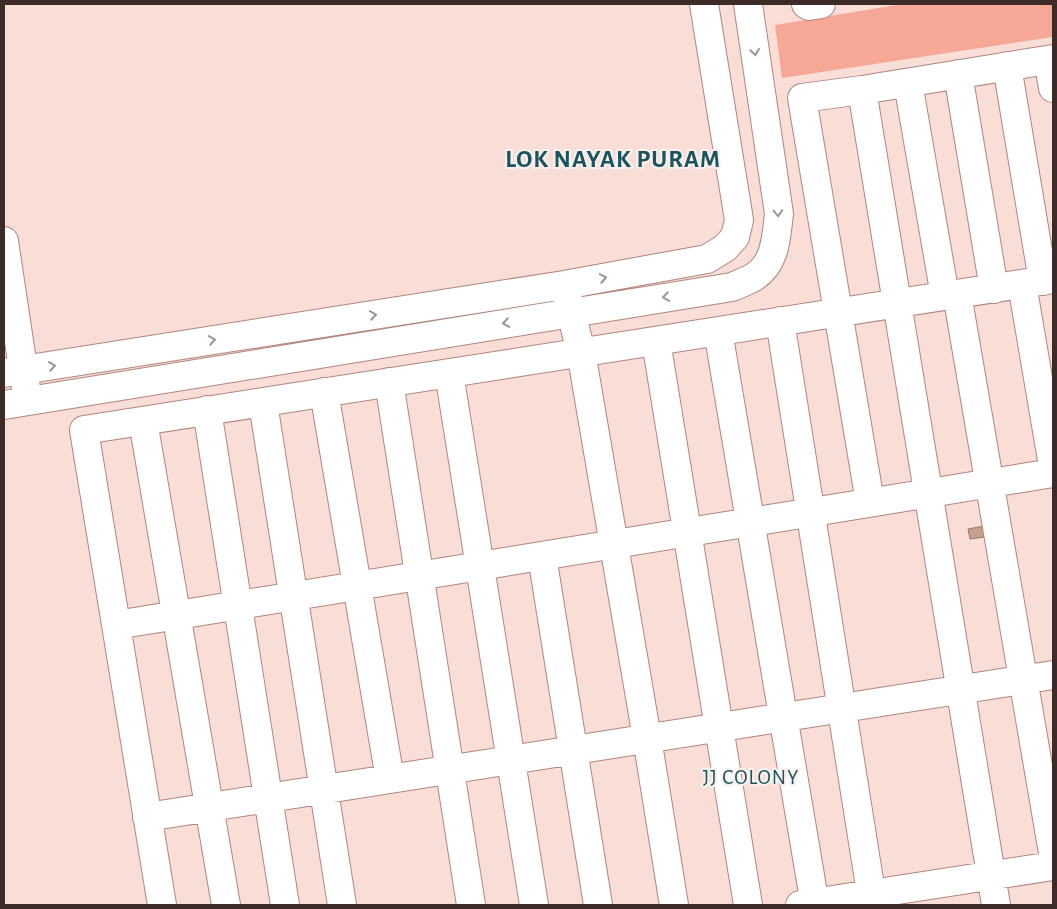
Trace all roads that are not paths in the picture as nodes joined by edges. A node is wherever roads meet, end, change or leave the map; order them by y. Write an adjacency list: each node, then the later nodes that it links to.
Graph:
1 (704, 4): 13 (street, one-way to 1)
2 (748, 4): 17 (street, one-way to 17)
3 (806, 4): 4 (street)
4 (821, 4)
5 (1050, 59): 6 (street); 9 (street)
6 (1008, 66): 7 (street); 12 (street)
7 (958, 74): 8 (street); 14 (street)
8 (908, 82): 10 (street); 15 (street)
9 (1053, 88)
10 (862, 90): 16 (street); 18 (street)
11 (4, 241): 23 (street)
12 (1039, 281): 14 (street); 31 (street)
13 (564, 285): 17 (street); 23 (street, one-way to 13)
14 (994, 288): 15 (street)
15 (951, 295): 16 (street); 33 (street)
16 (898, 303): 18 (street); 34 (street)
17 (572, 312): 22 (street); 28 (street, one-way to 28)
18 (838, 312): 19 (street); 35 (street)
19 (780, 322): 20 (street); 36 (street)
20 (718, 331): 21 (street); 37 (street)
21 (656, 341): 22 (street); 38 (street)
22 (581, 352): 24 (street); 39 (street)
23 (14, 372): 28 (street)
24 (449, 373): 25 (street); 41 (street)
25 (389, 382): 26 (street); 42 (street)
26 (324, 392): 27 (street); 43 (street)
27 (263, 402): 29 (street); 44 (street)
28 (16, 403)
29 (207, 410): 30 (street); 45 (street)
30 (143, 421): 46 (street); 47 (street)
31 (1053, 466)
32 (1053, 473): 33 (street)
33 (990, 483): 34 (street); 49 (street)
34 (929, 493): 35 (street); 50 (street)
35 (870, 502): 36 (street)
36 (810, 512): 37 (street); 51 (street)
37 (750, 522): 38 (street); 52 (street)
38 (687, 532): 39 (street); 53 (street)
39 (613, 544): 40 (street); 54 (street)
40 (542, 556): 41 (street); 55 (street)
41 (480, 566): 42 (street); 56 (street)
42 (419, 576): 43 (street); 57 (street)
43 (357, 586): 44 (street); 58 (street)
44 (293, 596): 45 (street); 59 (street)
45 (238, 605): 46 (street); 60 (street)
46 (176, 615): 47 (street); 61 (street)
47 (116, 624): 62 (street)
48 (1053, 675): 49 (street)
49 (1024, 679): 50 (street); 63 (street)
50 (961, 689): 51 (street); 65 (street)
51 (841, 708): 52 (street); 67 (street)
52 (783, 717): 53 (street); 68 (street)
53 (719, 727): 54 (street); 77 (street)
54 (647, 738): 55 (street); 76 (street)
55 (574, 750): 56 (street); 75 (street)
56 (511, 760): 57 (street); 74 (street)
57 (449, 769): 58 (street); 73 (street)
58 (390, 779): 59 (street)
59 (324, 789): 60 (street); 72 (street)
60 (268, 798): 61 (street); 71 (street)
61 (208, 807): 62 (street); 70 (street)
62 (147, 817): 69 (street)
63 (1053, 853)
64 (1053, 866): 65 (street)
65 (991, 876): 66 (street); 78 (street)
66 (933, 895): 67 (street)
67 (872, 900): 68 (street)
68 (810, 904)
69 (162, 905)
70 (226, 905)
71 (285, 905)
72 (342, 905)
73 (470, 905)
74 (534, 905)
75 (598, 905)
76 (674, 905)
77 (748, 905)
78 (996, 905)

